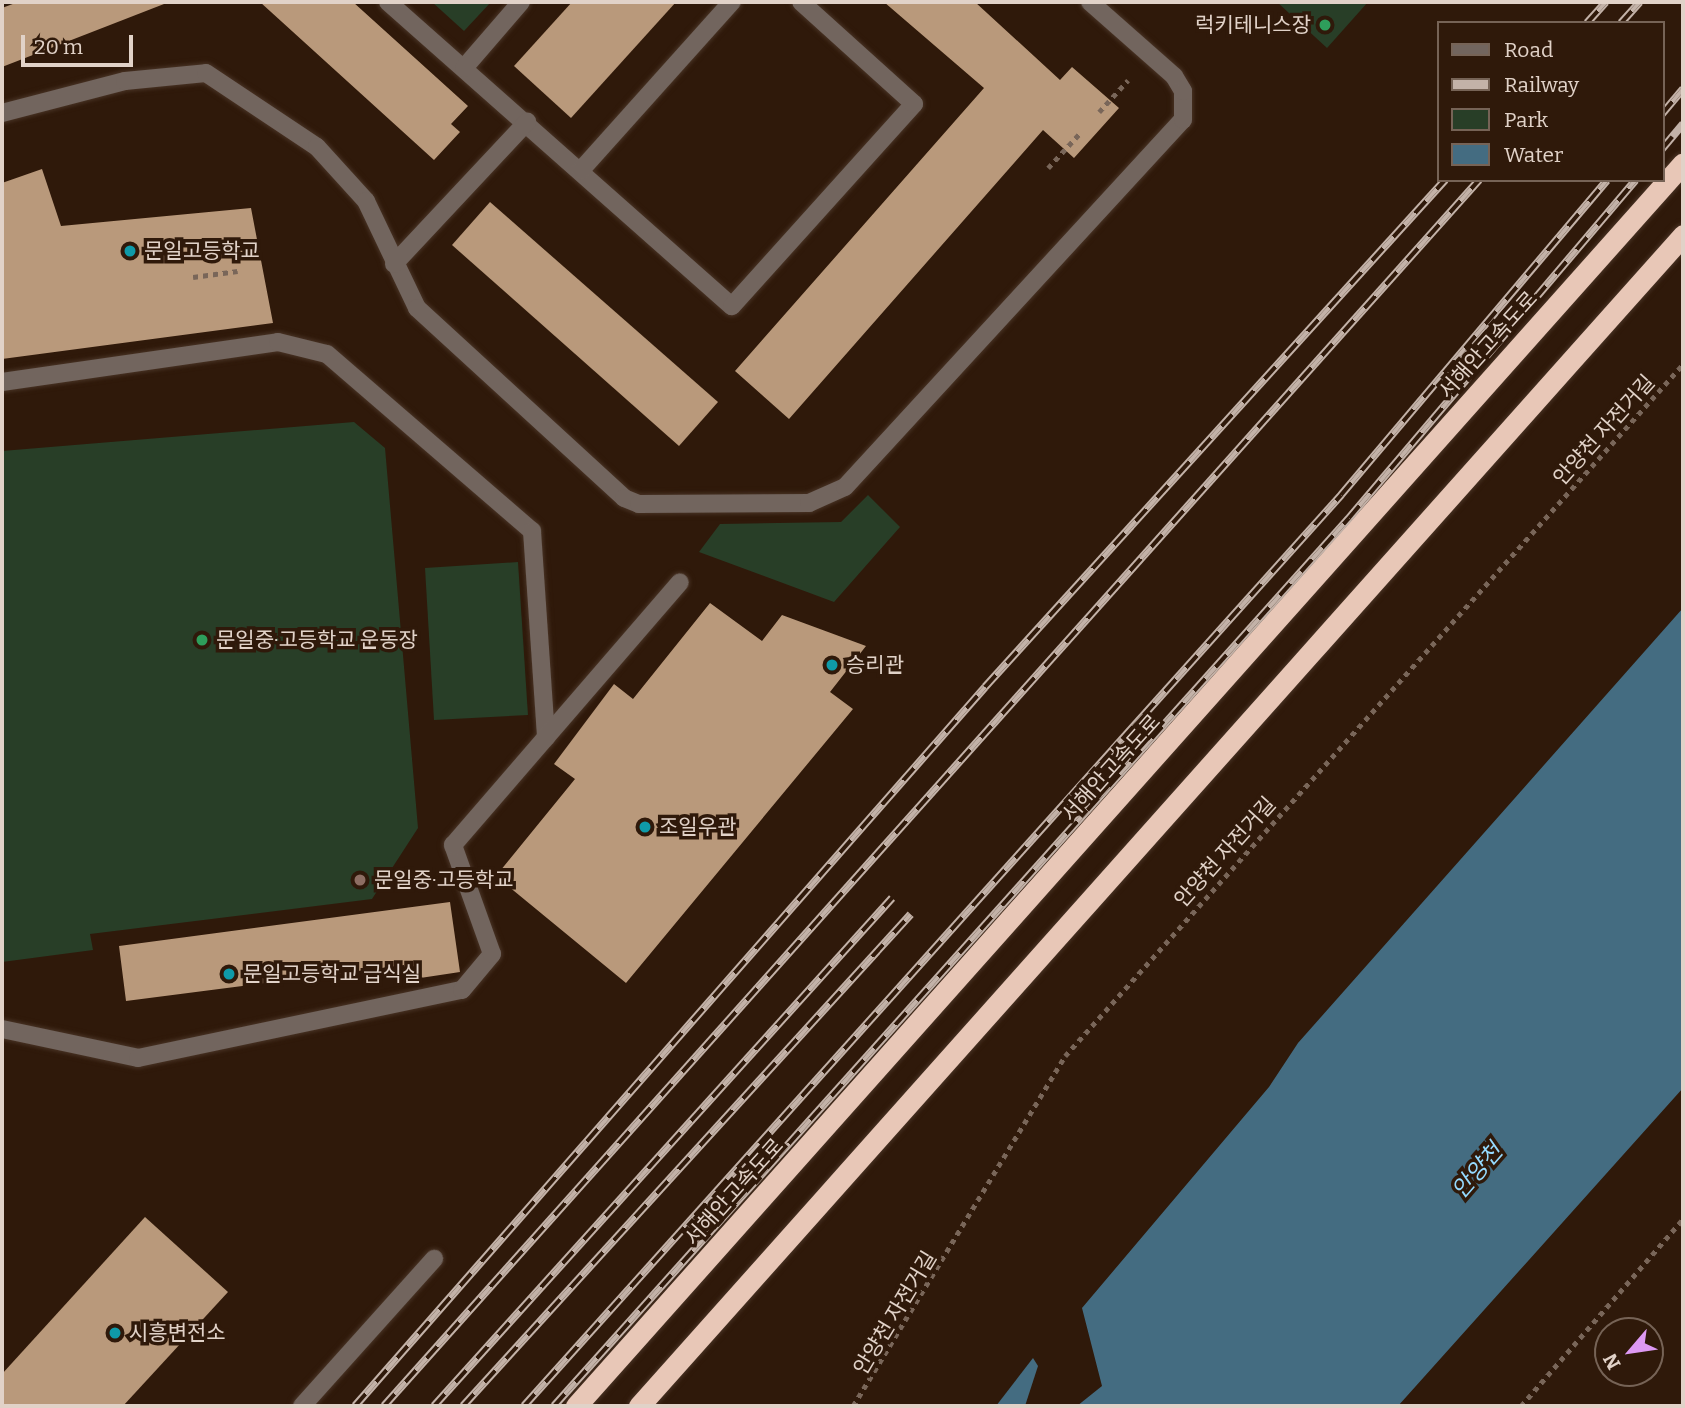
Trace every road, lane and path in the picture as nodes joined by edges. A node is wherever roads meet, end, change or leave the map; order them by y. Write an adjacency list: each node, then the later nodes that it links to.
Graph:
1 (388, 2): 6 (lane)
2 (521, 2): 6 (lane)
3 (732, 2): 14 (lane)
4 (802, 2): 14 (lane)
5 (1090, 2): 16 (lane)
6 (464, 68): 10 (lane)
7 (1128, 80): 9 (path)
8 (2, 113): 16 (lane)
9 (1098, 113)
10 (527, 122): 14 (lane); 16 (lane)
11 (1079, 134): 13 (path)
12 (1683, 163): 27 (highway, 서해안고속도로)
13 (1048, 168)
14 (581, 170)
15 (1683, 235): 28 (highway)
16 (394, 264)
17 (238, 271): 18 (path)
18 (193, 277)
19 (1683, 364): 29 (path, 안양천 자전거길)
20 (2, 382): 22 (lane)
21 (680, 582): 22 (lane)
22 (546, 738): 23 (lane)
23 (2, 1029)
24 (1683, 1219): 30 (path)
25 (434, 1259): 26 (lane)
26 (302, 1406)
27 (576, 1406)
28 (639, 1406)
29 (853, 1406)
30 (1521, 1406)

